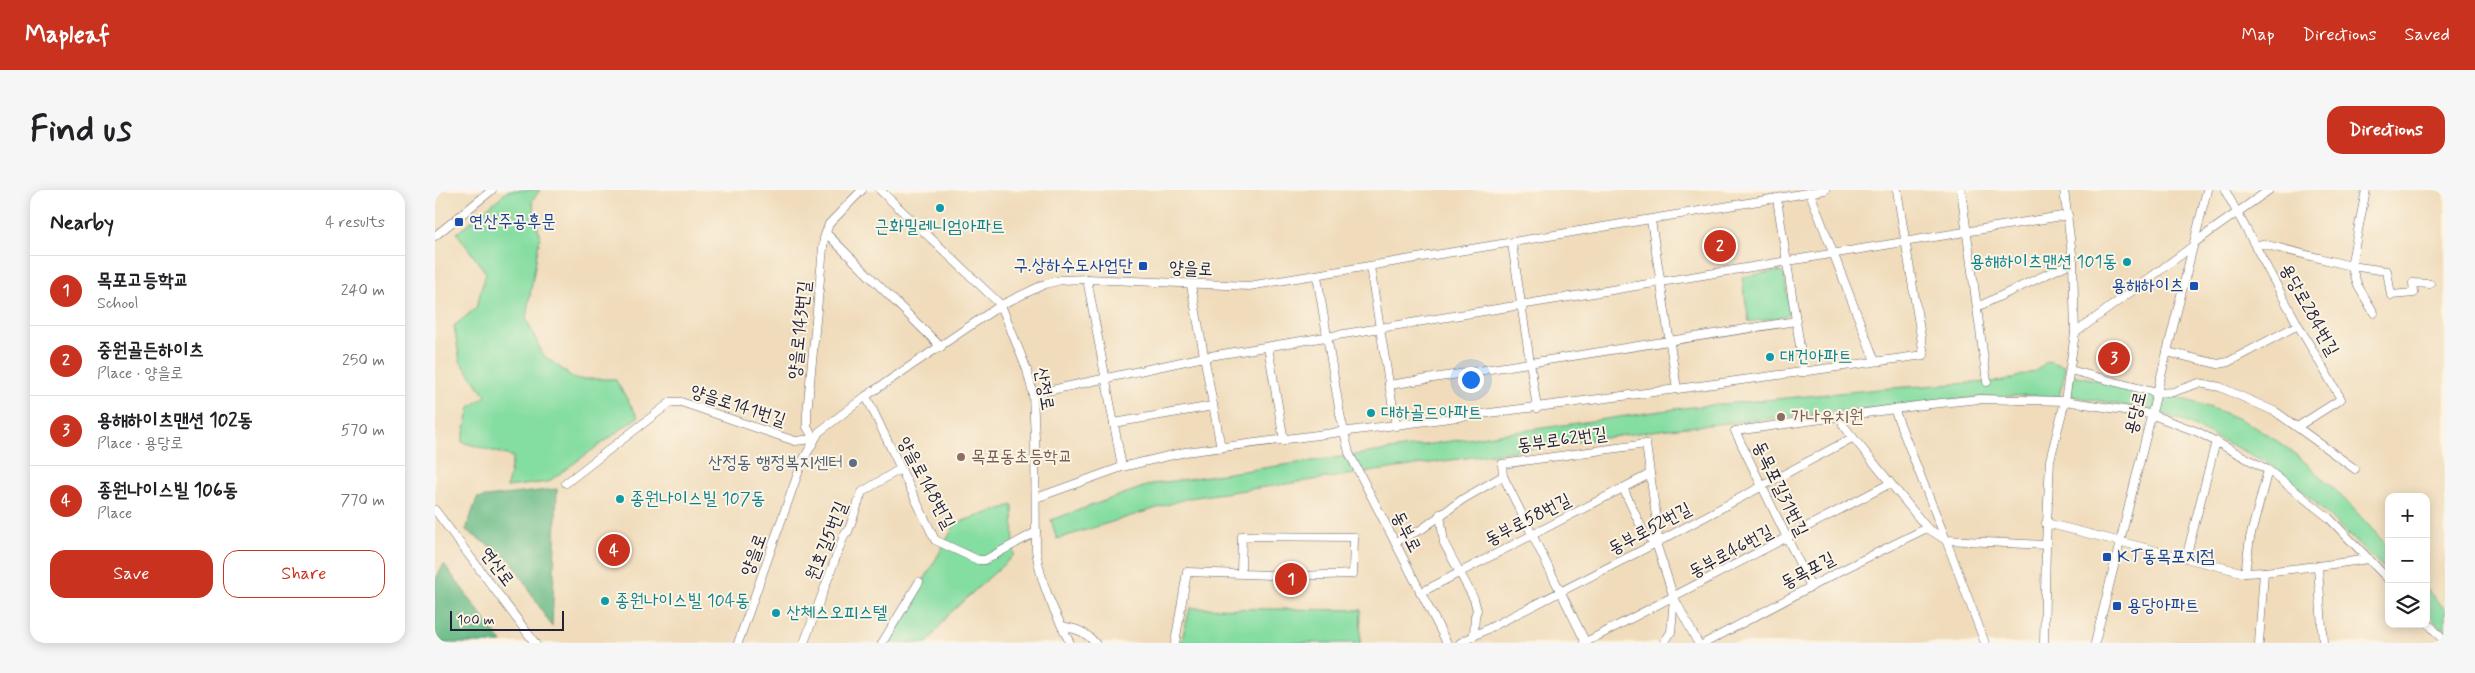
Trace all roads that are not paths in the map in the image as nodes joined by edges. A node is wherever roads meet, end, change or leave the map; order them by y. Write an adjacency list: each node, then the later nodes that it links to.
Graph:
1 (492, 190): 19 (street)
2 (862, 190): 18 (street, 양을로143번길)
3 (881, 190): 34 (street, 산정로)
4 (1825, 190): 12 (street, 양을로)
5 (1897, 190): 20 (street)
6 (1961, 190): 17 (street)
7 (2065, 190): 15 (street)
8 (2207, 190): 22 (street, 용당로)
9 (2225, 190): 14 (street, 용당로284번길)
10 (2269, 190): 14 (street)
11 (2366, 190): 27 (street)
12 (1810, 193): 13 (street, 양을로); 24 (street)
13 (1777, 199): 16 (street, 양을로); 25 (street)
14 (2238, 212): 22 (street); 23 (street, 용당로284번길)
15 (2068, 215): 17 (street); 26 (street)
16 (1651, 220): 21 (street, 양을로); 31 (street)
17 (1967, 231): 20 (street); 36 (street)
18 (826, 233): 44 (street); 70 (street, 양을로143번길)
19 (435, 236)
20 (1905, 242): 24 (street); 48 (street)
21 (1512, 244): 28 (street, 양을로); 35 (street)
22 (2194, 244): 41 (street); 46 (street, 용당로)
23 (2256, 245): 27 (street); 39 (street, 용당로284번길)
24 (1834, 253): 25 (street); 48 (street)
25 (1786, 261): 31 (street); 38 (street)
26 (2073, 262): 36 (street); 41 (street)
27 (2351, 266): 32 (street); 37 (street)
28 (1370, 267): 29 (street, 양을로); 40 (street)
29 (1317, 276): 33 (street, 양을로); 42 (street, 동부로)
30 (1087, 279): 33 (street, 양을로); 34 (street, 양을로); 52 (street)
31 (1660, 282): 35 (street); 43 (street)
32 (2430, 284)
33 (1191, 285): 47 (street)
34 (1001, 305): 44 (street, 양을로); 57 (street, 산정로)
35 (1520, 305): 40 (street); 49 (street)
36 (1977, 307): 53 (street)
37 (2374, 313)
38 (1796, 321): 43 (street); 51 (street)
39 (2298, 325): 46 (street); 67 (street, 용당로284번길)
40 (1380, 328): 42 (street); 54 (street)
41 (2075, 333): 50 (street)
42 (1326, 337): 45 (street); 68 (street, 동부로)
43 (1669, 341): 49 (street); 55 (street)
44 (941, 347): 58 (street, 양을로)
45 (1268, 347): 47 (street); 71 (street)
46 (2167, 352): 56 (street, 용당로)
47 (1204, 357): 52 (street); 60 (street)
48 (1875, 362): 51 (street)
49 (1530, 363): 54 (street); 61 (street)
50 (2070, 370): 56 (street); 59 (street)
51 (1804, 372): 55 (street)
52 (1106, 377): 57 (street); 65 (street)
53 (1987, 382)
54 (1389, 385): 66 (street)
55 (1677, 390): 61 (street)
56 (2157, 393): 63 (street, 용당로); 67 (street)
57 (1033, 394): 84 (street, 산정로)
58 (866, 396): 70 (street, 양을로); 76 (street, 양을로148번길)
59 (2065, 400): 62 (street); 63 (street); 87 (street)
60 (1213, 406): 65 (street); 73 (street)
61 (1537, 408): 66 (street)
62 (1894, 409): 64 (street); 92 (street)
63 (2151, 414): 72 (street); 94 (street, 용당로)
64 (1842, 417): 69 (street); 82 (street, 동목포길31번길)
65 (1114, 423): 74 (street)
66 (1396, 426): 68 (street)
67 (2297, 427): 75 (street)
68 (1344, 433): 71 (street); 93 (street, 동부로)
69 (1852, 438): 81 (street); 82 (street, 동부로52번길)
70 (813, 439): 80 (street, 양을로141번길); 115 (street, 양을로)
71 (1284, 441): 73 (street)
72 (2216, 441): 77 (street); 97 (street)
73 (1221, 448): 74 (street)
74 (1122, 467): 84 (street)
75 (2355, 468)
76 (900, 469): 89 (street, 양을로148번길); 116 (street, 원호길5번길)
77 (2269, 470): 98 (street); 103 (street)
78 (1650, 474): 79 (street, 동부로62번길); 83 (street, 동부로58번길); 95 (street)
79 (1503, 476): 86 (street, 동부로62번길); 90 (street)
80 (566, 483)
81 (1889, 484): 88 (street); 91 (street, 동부로46번길)
82 (1763, 486): 91 (street, 동목포길31번길); 95 (street, 동부로52번길)
83 (1623, 488): 90 (street, 동부로58번길); 95 (street)
84 (1036, 498): 89 (street, 산정로)
85 (435, 510): 114 (street, 연산로)
86 (1440, 514): 93 (street, 동부로62번길); 102 (street)
87 (2046, 523): 94 (street); 96 (street)
88 (1927, 528): 92 (street); 106 (street, 동목포길)
89 (1036, 532): 111 (street, 산정로)
90 (1532, 534): 102 (street, 동부로58번길); 107 (street)
91 (1788, 539): 106 (street, 동목포길31번길); 109 (street, 동부로46번길)
92 (1946, 540): 96 (street); 127 (street)
93 (1395, 542): 108 (street, 동부로)
94 (2121, 542): 97 (street); 129 (street, 용당로)
95 (1656, 543): 107 (street, 동부로52번길); 109 (street)
96 (2046, 545): 128 (street)
97 (2186, 558): 103 (street)
98 (2369, 559): 99 (street); 104 (street)
99 (2318, 566): 100 (street); 131 (street)
100 (2264, 572): 103 (street); 130 (street)
101 (1241, 573): 101 (street); 120 (street)
102 (1459, 573): 108 (street, 동부로58번길); 112 (street)
103 (2245, 573)
104 (2385, 576)
105 (919, 582): 117 (street)
106 (1811, 588): 126 (street, 동목포길)
107 (1561, 591): 112 (street, 동부로52번길); 123 (street)
108 (1420, 593): 121 (street, 동부로)
109 (1674, 598): 123 (street, 동부로46번길); 124 (street); 125 (street)
110 (2430, 625): 113 (street)
111 (1062, 626): 118 (street, 산정로); 119 (street)
112 (1474, 635): 122 (street, 동부로52번길)
113 (2445, 642)
114 (535, 643)
115 (738, 643)
116 (804, 643)
117 (882, 643)
118 (1070, 643)
119 (1095, 643)
120 (1175, 643)
121 (1447, 643)
122 (1460, 643)
123 (1585, 643)
124 (1664, 643)
125 (1698, 643)
126 (1705, 643)
127 (1985, 643)
128 (2044, 643)
129 (2095, 643)
130 (2259, 643)
131 (2323, 643)

